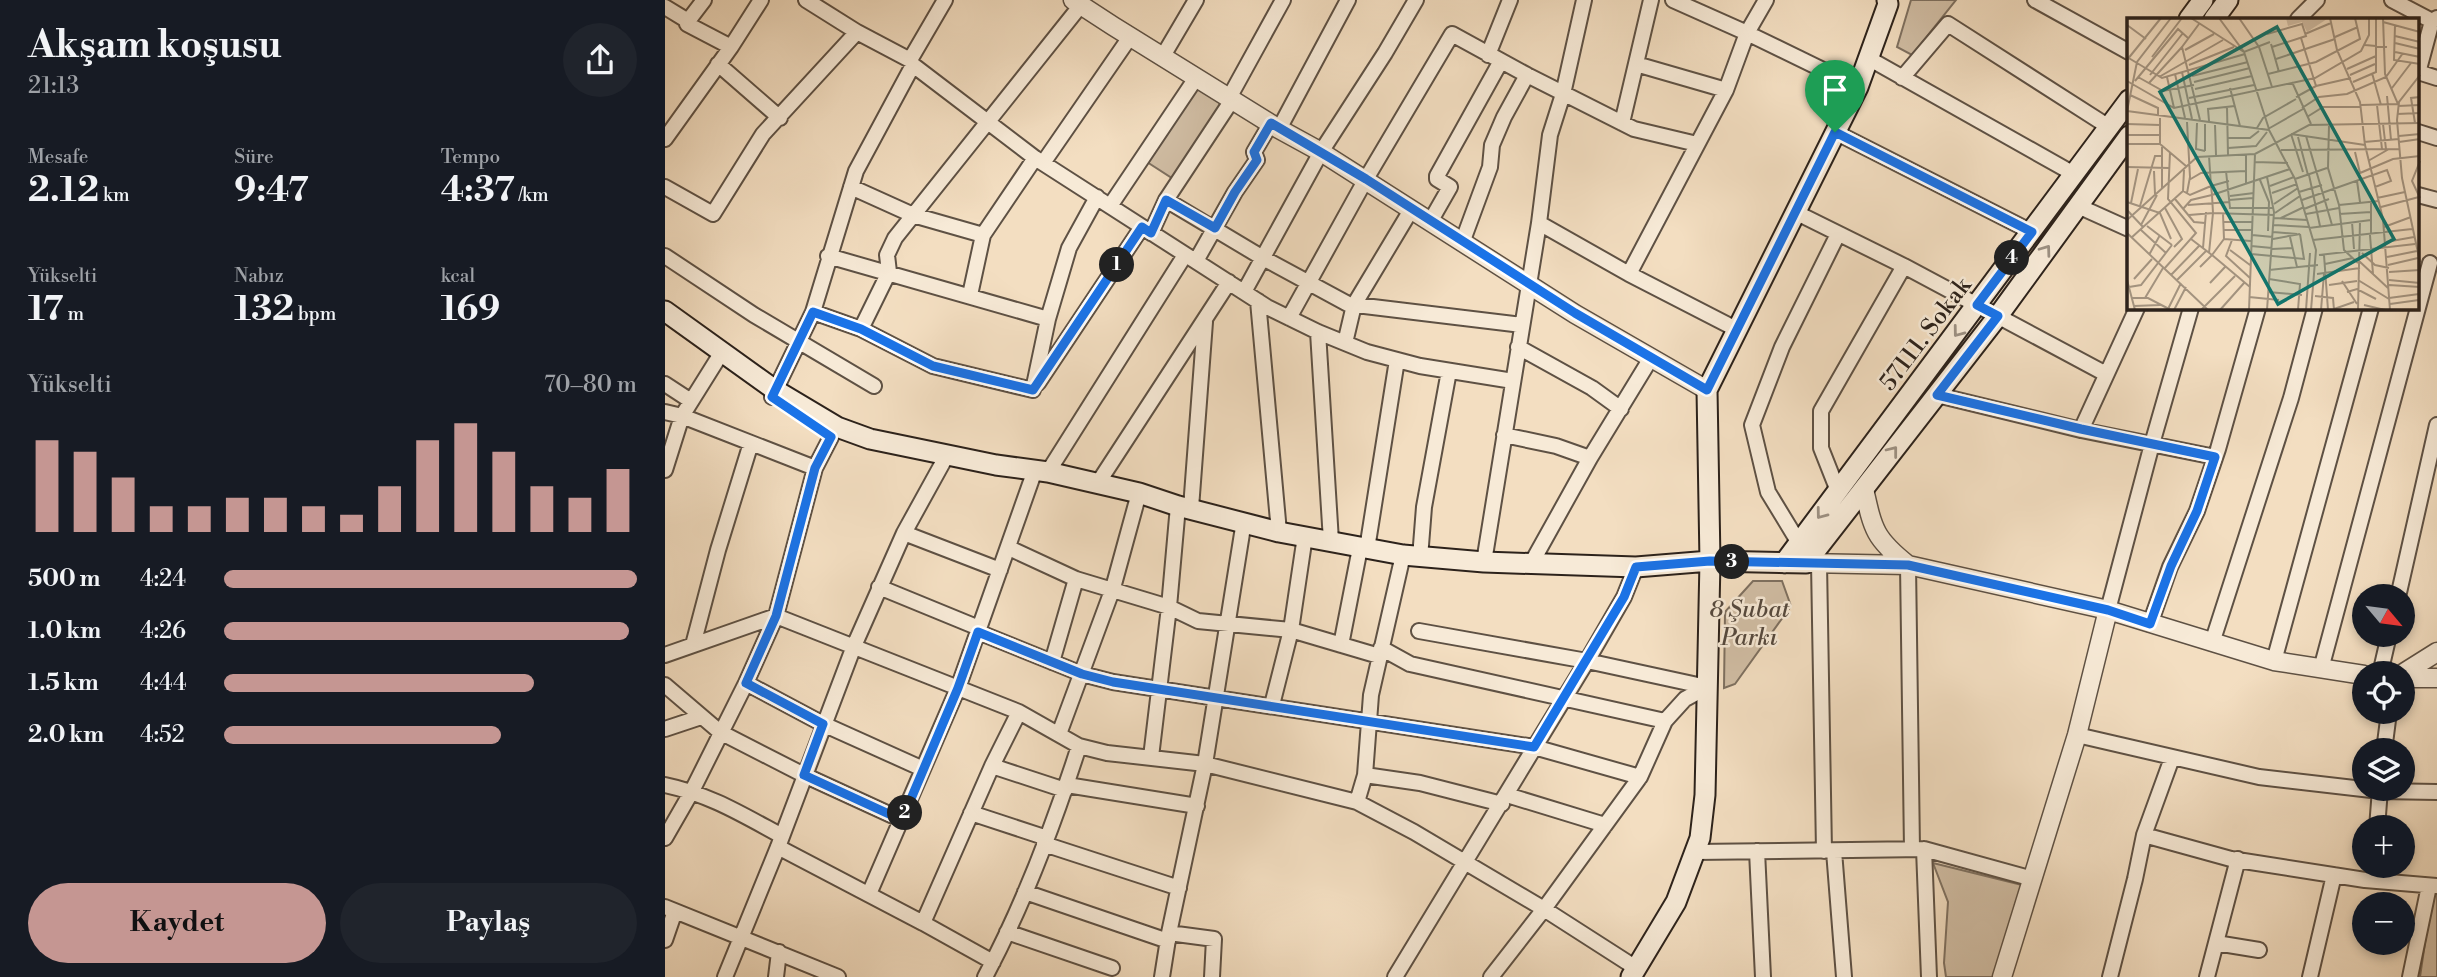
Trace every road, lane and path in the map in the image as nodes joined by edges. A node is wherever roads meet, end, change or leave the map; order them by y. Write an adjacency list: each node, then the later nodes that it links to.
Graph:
1 (703, 0): 26 (street)
2 (761, 0): 30 (street)
3 (806, 0): 27 (street)
4 (945, 0): 35 (street)
5 (1196, 0): 32 (street)
6 (1283, 0): 47 (street)
7 (1348, 0): 52 (street)
8 (1416, 0): 59 (street)
9 (1510, 0): 33 (street)
10 (1584, 0): 46 (street)
11 (1651, 0): 37 (street)
12 (1672, 0): 28 (street)
13 (1887, 0): 34 (main road)
14 (2035, 0): 31 (street)
15 (2203, 0): 22 (main road)
16 (2228, 0): 23 (main road)
17 (2317, 0): 24 (street)
18 (2392, 0): 25 (street)
19 (1762, 2): 28 (street)
20 (1087, 4): 29 (street); 50 (street)
21 (665, 7): 26 (street)
22 (2190, 18)
23 (2215, 18)
24 (2299, 18)
25 (2434, 19): 38 (street)
26 (688, 21): 30 (street)
27 (857, 32): 35 (street); 49 (street)
28 (1747, 33): 44 (street); 45 (street)
29 (1130, 37): 32 (street); 61 (street)
30 (731, 47): 36 (street)
31 (2127, 51)
32 (1163, 56): 41 (street)
33 (1495, 58): 40 (street); 63 (street); 75 (street)
34 (1868, 58): 42 (street); 44 (main road)
35 (911, 62): 50 (street); 65 (street)
36 (718, 64): 49 (street); 57 (street)
37 (1636, 64): 45 (street); 51 (street)
38 (2420, 65)
39 (2420, 73): 43 (street)
40 (1527, 75): 46 (street); 83 (street)
41 (1196, 78): 47 (street); 70 (street)
42 (1902, 78): 53 (street); 62 (street)
43 (2437, 78)
44 (1858, 87): 54 (main road)
45 (1725, 90): 58 (street)
46 (1563, 94): 51 (street); 76 (street)
47 (1231, 99): 52 (street); 68 (street)
48 (2127, 103): 53 (main road, 57111. Sokak)
49 (780, 118): 64 (street)
50 (987, 121): 61 (street); 74 (street)
51 (1622, 123): 58 (street)
52 (1275, 126): 59 (street); 77 (street)
53 (2109, 127): 62 (main road, 57111. Sokak)
54 (1835, 132): 73 (main road); 80 (street)
55 (2420, 133): 56 (street)
56 (2437, 138)
57 (665, 139)
58 (1697, 144): 91 (street)
59 (1321, 152): 63 (street); 87 (street)
60 (2122, 158): 71 (main road)
61 (1039, 161): 67 (street); 82 (street)
62 (2074, 174): 80 (main road, 57111. Sokak)
63 (1366, 179): 72 (street); 93 (street)
64 (665, 187)
65 (851, 187): 74 (street); 85 (street)
66 (2420, 196): 69 (street)
67 (1097, 197): 70 (street); 111 (street)
68 (1166, 200): 77 (street); 79 (street)
69 (2437, 200)
70 (1111, 206): 79 (street)
71 (2078, 206): 78 (street); 109 (main road, one-way to 71)
72 (1411, 210): 75 (street); 99 (street)
73 (1795, 212): 81 (street); 116 (main road)
74 (913, 215): 82 (street); 90 (street)
75 (1430, 222): 83 (street)
76 (1539, 223): 91 (street); 94 (street)
77 (1215, 228): 86 (street); 87 (street)
78 (2127, 228)
79 (1147, 230): 86 (street); 129 (street)
80 (2032, 232): 100 (main road, 57111. Sokak)
81 (1838, 234): 89 (street); 159 (street)
82 (983, 235): 97 (street)
83 (1462, 243): 94 (street)
84 (665, 256): 118 (street)
85 (828, 256): 90 (street); 108 (street)
86 (1191, 258): 92 (street); 148 (street)
87 (1263, 258): 93 (street); 95 (street)
88 (2428, 262): 96 (street)
89 (1904, 266): 100 (street); 151 (street)
90 (889, 272): 97 (street); 115 (street)
91 (1629, 274): 116 (street)
92 (1229, 282): 95 (street); 112 (street)
93 (1309, 283): 99 (street); 110 (street)
94 (1528, 284): 113 (street); 121 (street)
95 (1244, 292): 98 (street)
96 (2420, 292)
97 (970, 295): 111 (street)
98 (1258, 301): 110 (street); 155 (street)
99 (1354, 305): 113 (street); 119 (street)
100 (1977, 305): 109 (street); 151 (main road, 57111. Sokak, one-way to 151)
101 (2136, 310): 125 (street)
102 (2191, 310): 142 (street)
103 (2257, 310): 144 (street)
104 (2314, 310): 183 (street)
105 (2370, 310): 191 (street)
106 (2415, 310): 194 (street)
107 (665, 311): 131 (main road)
108 (813, 312): 115 (street); 118 (street)
109 (1998, 316): 125 (street); 132 (main road)
110 (1289, 318): 117 (street)
111 (1048, 319): 129 (street)
112 (1205, 321): 149 (street); 153 (street)
113 (1522, 325): 120 (street)
114 (665, 326): 122 (main road)
115 (861, 329): 129 (street)
116 (1736, 330): 130 (main road)
117 (1318, 332): 119 (street); 158 (street)
118 (800, 342): 128 (street); 131 (street)
119 (1345, 343): 123 (street)
120 (1518, 346): 126 (street); 134 (street)
121 (1651, 358): 130 (street); 134 (street)
122 (717, 360): 131 (main road); 133 (street)
123 (1397, 360): 124 (street); 161 (street)
124 (1449, 371): 126 (street); 162 (street)
125 (2106, 374): 138 (street)
126 (1513, 381): 139 (street)
127 (665, 384): 133 (street)
128 (874, 386)
129 (1033, 390)
130 (1707, 390): 163 (main road)
131 (774, 393): 140 (main road); 143 (main road)
132 (1937, 395): 138 (street); 150 (main road, one-way to 132)
133 (691, 401): 136 (street)
134 (1621, 409): 145 (street)
135 (665, 412): 136 (street)
136 (682, 416): 141 (street); 147 (street)
137 (2437, 425): 172 (street)
138 (2081, 429): 142 (street)
139 (1504, 435): 145 (street); 164 (street)
140 (831, 437): 143 (main road); 146 (street)
141 (751, 443): 146 (street); 184 (street)
142 (2152, 444): 144 (street); 176 (street)
143 (947, 455): 148 (main road); 156 (street)
144 (2215, 457): 179 (street)
145 (1590, 458): 167 (street)
146 (815, 468): 177 (street)
147 (665, 470)
148 (1042, 471): 149 (main road); 160 (street)
149 (1098, 483): 152 (main road)
150 (1864, 489): 166 (main road); 168 (street)
151 (1838, 491): 159 (main road, 57111. Sokak, one-way to 159)
152 (1139, 493): 153 (main road); 174 (street)
153 (1184, 507): 154 (main road); 175 (street)
154 (1244, 521): 155 (main road); 178 (street)
155 (1279, 532): 157 (main road)
156 (904, 533): 170 (street); 173 (street)
157 (1305, 537): 158 (main road); 181 (street)
158 (1331, 541): 161 (main road)
159 (1799, 543): 165 (main road, 57111. Sokak)
160 (1009, 548): 170 (street); 171 (street)
161 (1364, 548): 162 (main road); 185 (street)
162 (1411, 557): 164 (main road); 187 (street)
163 (1710, 561): 165 (main road); 169 (main road); 201 (main road)
164 (1484, 562): 167 (main road)
165 (1784, 563): 166 (main road)
166 (1812, 563): 168 (street); 244 (street)
167 (1531, 564): 169 (main road)
168 (1908, 565): 176 (street); 242 (street)
169 (1636, 567): 190 (street)
170 (1000, 570): 180 (street)
171 (1076, 579): 174 (street); 192 (street)
172 (2401, 584)
173 (879, 587): 180 (street); 186 (street)
174 (1113, 589): 175 (street); 196 (street)
175 (1169, 607): 178 (street); 203 (street)
176 (2108, 610): 179 (street); 215 (street)
177 (776, 616): 184 (street); 186 (street); 199 (street)
178 (1228, 624): 181 (street); 204 (street)
179 (2150, 624): 183 (street)
180 (979, 630): 192 (street); 202 (street)
181 (1291, 630): 185 (street); 206 (street)
182 (1419, 631): 190 (street)
183 (2212, 643): 191 (street)
184 (694, 645): 189 (street)
185 (1341, 645): 187 (street)
186 (854, 646): 202 (street); 211 (street)
187 (1380, 652): 205 (street); 210 (street)
188 (2437, 652): 193 (street)
189 (665, 655)
190 (1587, 661): 201 (street); 205 (street)
191 (2274, 661): 194 (street)
192 (1052, 662): 196 (street)
193 (2415, 667)
194 (2321, 669): 195 (street)
195 (2352, 673)
196 (1082, 674): 203 (street); 214 (street)
197 (2415, 677): 198 (street)
198 (2437, 678)
199 (746, 683): 211 (street); 213 (street)
200 (665, 685): 208 (street)
201 (1707, 687): 209 (street); 245 (main road)
202 (958, 688): 207 (street); 222 (street)
203 (1158, 688): 204 (street); 218 (street)
204 (1217, 696): 206 (street); 220 (street)
205 (1565, 699): 209 (street); 217 (street)
206 (1272, 705): 210 (street)
207 (1019, 712): 214 (street); 221 (street)
208 (701, 718): 212 (street); 213 (street)
209 (1665, 721): 225 (street)
210 (1369, 722): 217 (street); 224 (street)
211 (823, 724): 222 (street); 223 (street)
212 (665, 729)
213 (720, 732): 223 (street); 229 (street)
214 (1059, 734): 216 (street)
215 (2077, 735): 219 (street); 251 (street)
216 (1079, 746): 218 (street); 228 (street)
217 (1534, 747): 225 (street); 232 (street)
218 (1151, 757): 220 (street)
219 (2172, 758): 227 (street); 238 (street)
220 (1205, 764): 233 (street); 234 (street)
221 (992, 765): 228 (street); 235 (street)
222 (923, 769): 236 (street)
223 (804, 775): 236 (street); 241 (street)
224 (1366, 775): 232 (street); 233 (street)
225 (1640, 777): 237 (street)
226 (665, 785): 229 (street)
227 (2352, 787)
228 (1066, 788): 234 (street); 240 (street)
229 (692, 791): 239 (street); 241 (street)
230 (2415, 791): 231 (street)
231 (2437, 792)
232 (1505, 799): 237 (street); 247 (street)
233 (1357, 802): 247 (street)
234 (1197, 806): 253 (street)
235 (971, 813): 240 (street); 258 (street)
236 (902, 820): 255 (street)
237 (1605, 825): 257 (street)
238 (2144, 835): 246 (street); 281 (street)
239 (665, 838)
240 (1045, 841): 253 (street); 254 (street)
241 (780, 842): 255 (street); 260 (street)
242 (1918, 849): 244 (street); 251 (street); 279 (street)
243 (1757, 851): 244 (street); 245 (street); 277 (street)
244 (1829, 851): 278 (street)
245 (1695, 852): 268 (main road)
246 (2238, 859): 249 (street); 263 (street)
247 (1464, 862): 257 (street); 275 (street)
248 (2352, 874): 249 (street)
249 (2334, 875): 283 (street)
250 (2396, 878): 252 (street)
251 (2033, 879): 280 (street)
252 (2433, 886): 284 (street)
253 (1179, 888): 261 (street)
254 (1025, 892): 259 (street); 261 (street)
255 (869, 894): 258 (street)
256 (670, 909): 260 (street); 262 (street)
257 (1544, 909): 268 (street); 276 (street)
258 (923, 923): 266 (street)
259 (1007, 932): 266 (street); 267 (street)
260 (741, 936): 265 (street); 269 (street)
261 (1168, 937): 273 (street); 274 (street)
262 (665, 940)
263 (2216, 943): 264 (street); 282 (street)
264 (2259, 950)
265 (779, 953): 270 (street); 271 (street)
266 (993, 962): 272 (street)
267 (1112, 968)
268 (1634, 973)
269 (725, 977)
270 (776, 977)
271 (838, 977)
272 (985, 977)
273 (1162, 977)
274 (1212, 977)
275 (1395, 977)
276 (1491, 977)
277 (1763, 977)
278 (1844, 977)
279 (1929, 977)
280 (2002, 977)
281 (2110, 977)
282 (2207, 977)
283 (2310, 977)
284 (2410, 977)

